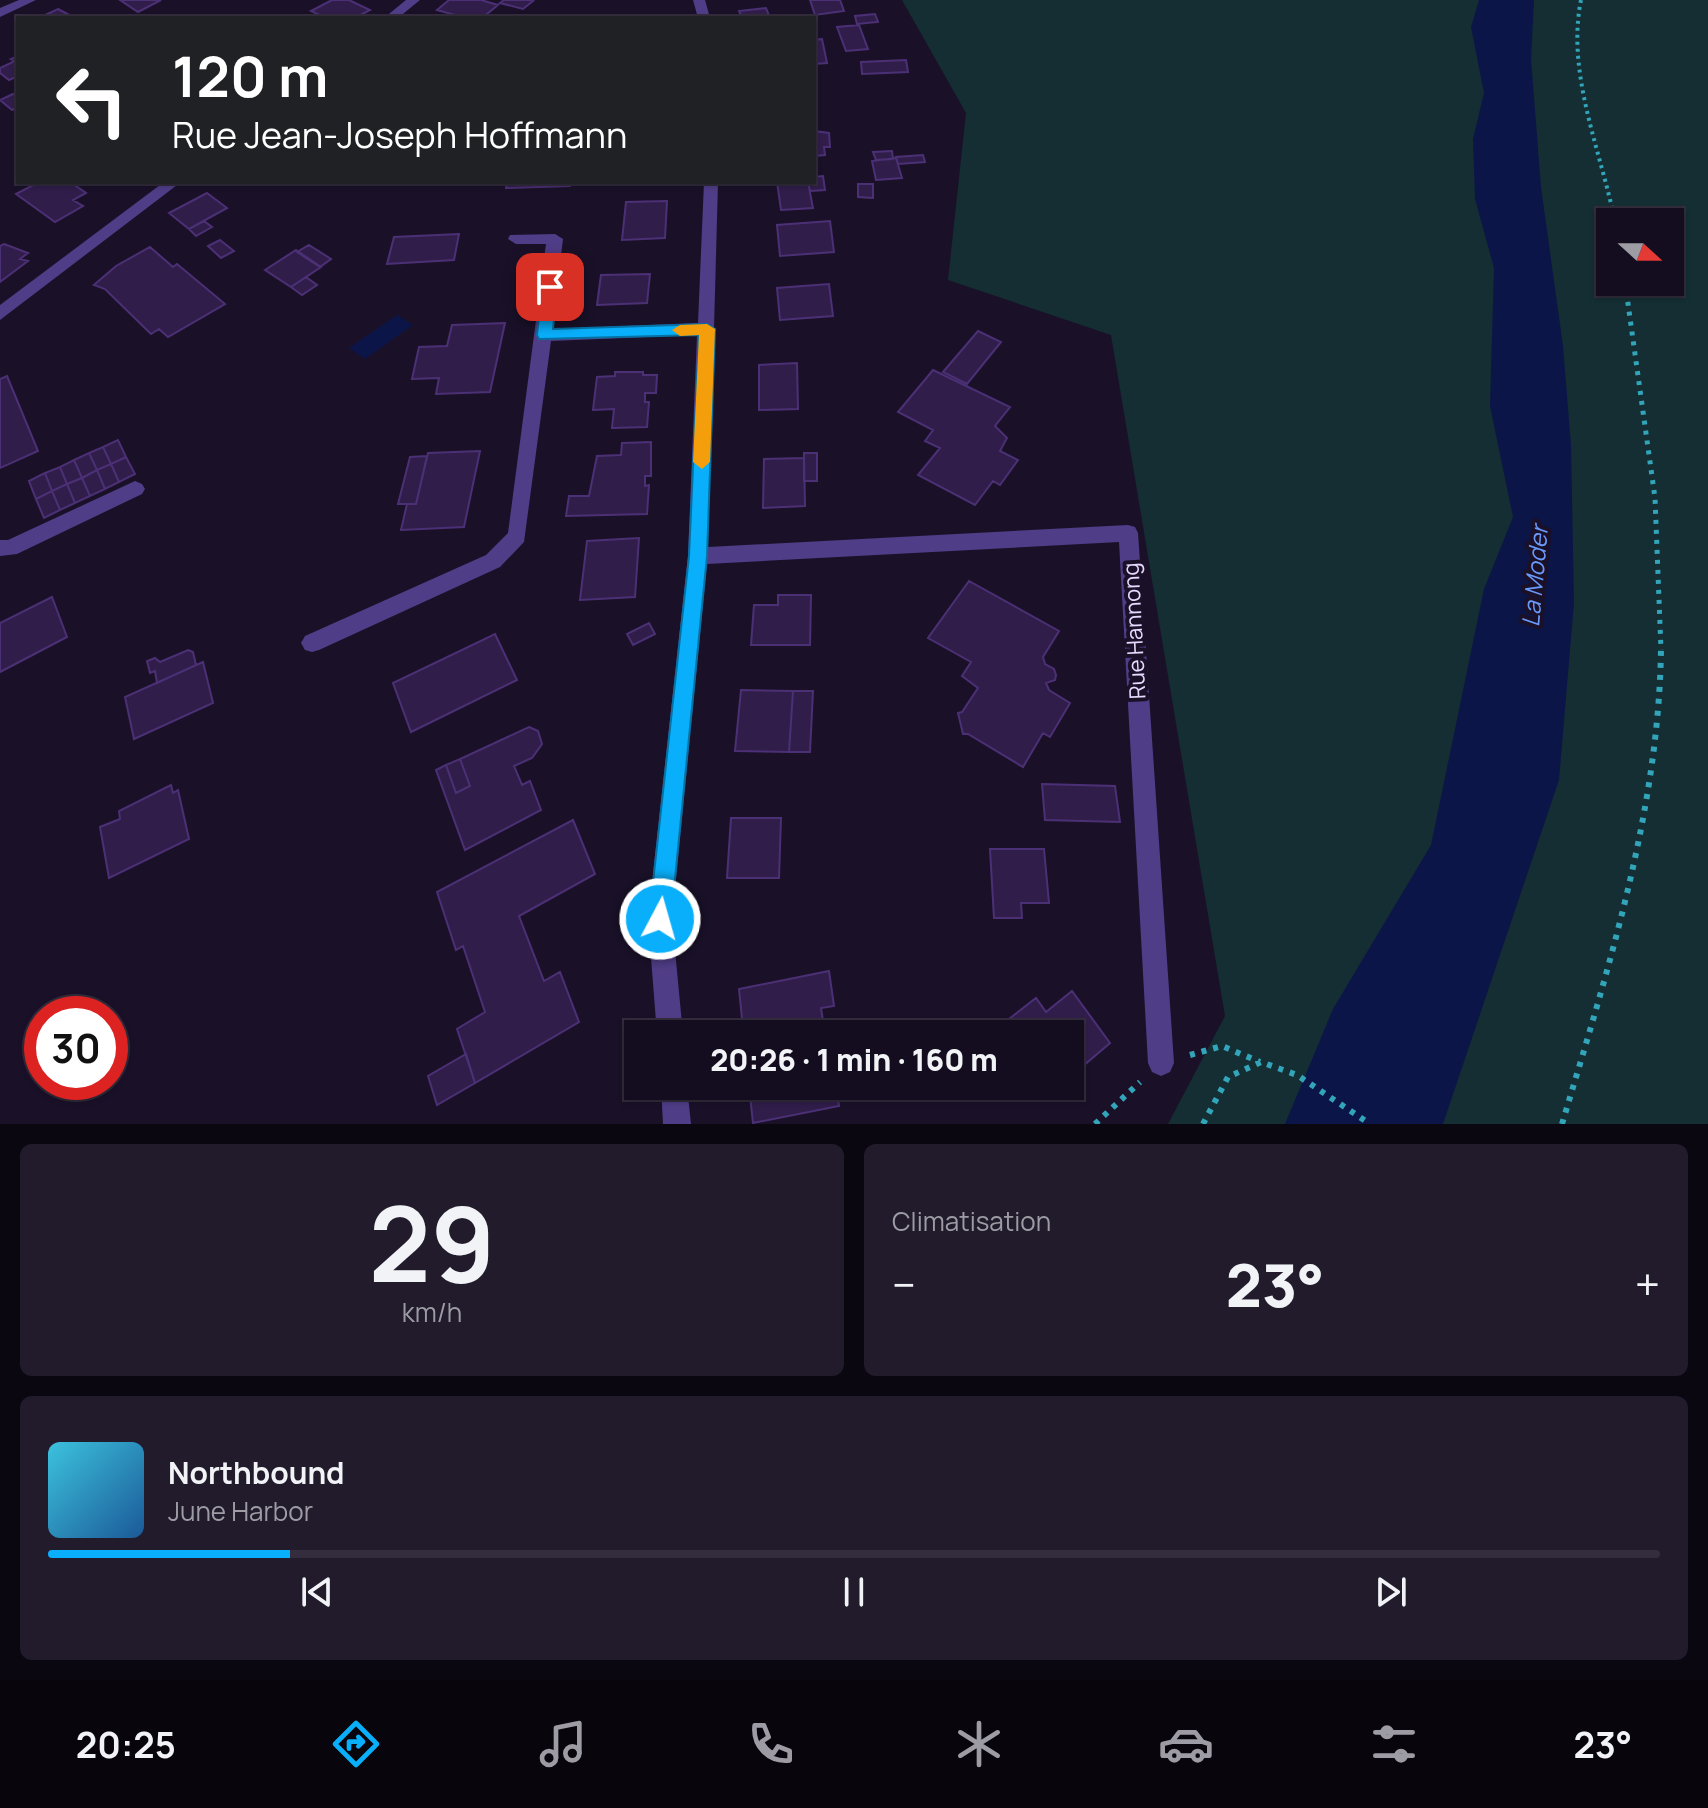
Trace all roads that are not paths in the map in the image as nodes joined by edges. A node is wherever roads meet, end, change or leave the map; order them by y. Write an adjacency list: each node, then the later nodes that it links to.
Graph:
1 (30, 0): 3 (street)
2 (414, 0): 4 (street)
3 (0, 13)
4 (393, 16)
5 (171, 184): 8 (street)
6 (711, 184): 9 (street)
7 (516, 239): 10 (street)
8 (0, 314)
9 (707, 329): 10 (street); 13 (street)
10 (545, 335): 14 (street)
11 (135, 489): 12 (street)
12 (0, 548)
13 (698, 556): 15 (street); 16 (street, Rue Hannong)
14 (312, 643)
15 (669, 1020)
16 (1161, 1063)
17 (675, 1100): 18 (street)
18 (677, 1124)

